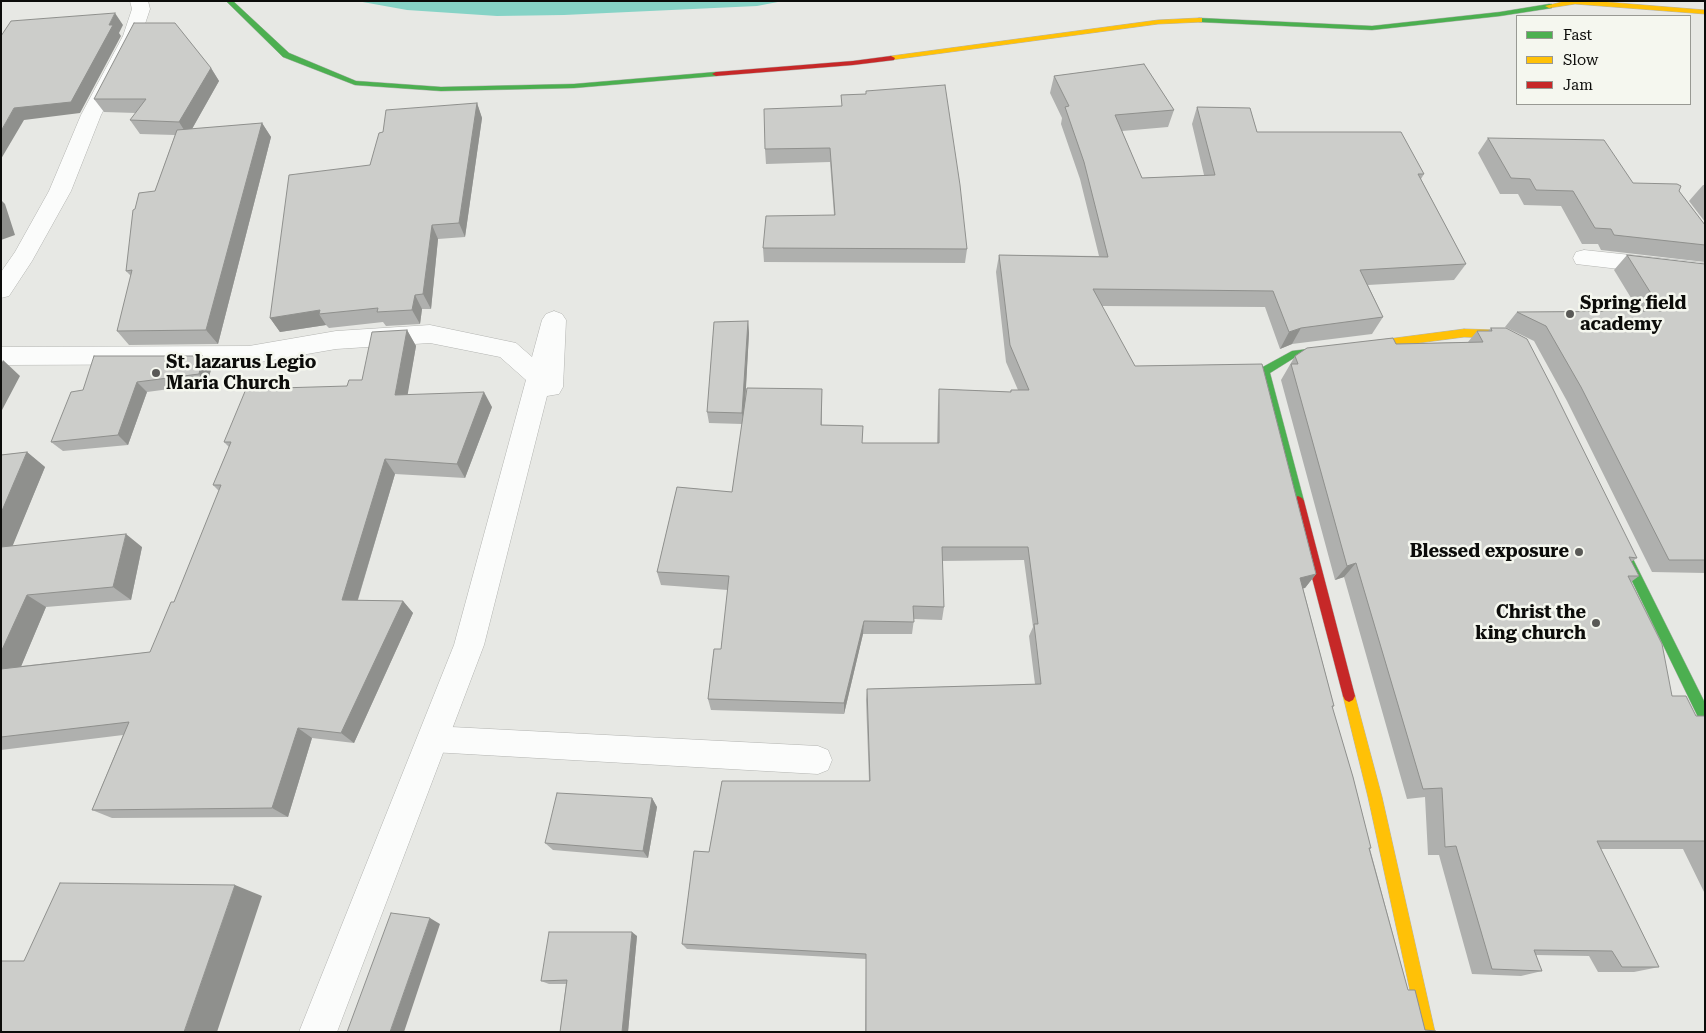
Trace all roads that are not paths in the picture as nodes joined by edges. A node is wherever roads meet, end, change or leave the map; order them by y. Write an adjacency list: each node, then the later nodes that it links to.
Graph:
1 (139, 1): 6 (street)
2 (229, 1): 3 (street)
3 (1705, 12)
4 (1584, 258): 5 (street)
5 (1705, 271)
6 (1, 290)
7 (1523, 348): 14 (street)
8 (1, 356): 11 (street)
9 (1615, 533): 10 (street)
10 (1705, 717)
11 (432, 739): 12 (lane); 13 (street)
12 (818, 760)
13 (318, 1032)
14 (1427, 1032)

